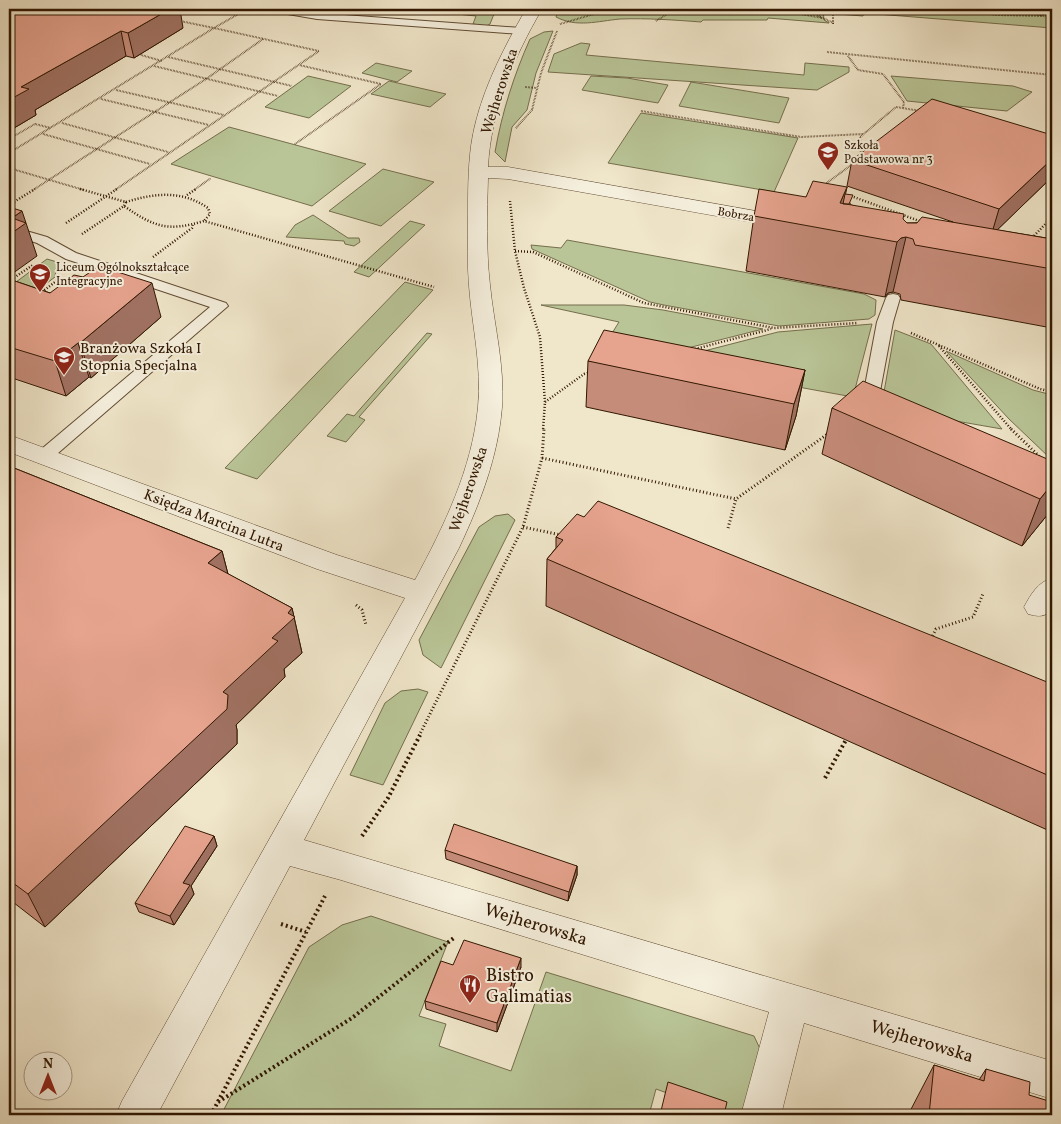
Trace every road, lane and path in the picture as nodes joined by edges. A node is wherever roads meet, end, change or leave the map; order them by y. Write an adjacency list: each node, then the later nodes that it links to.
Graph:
1 (246, 9): 17 (path)
2 (276, 9): 18 (lane)
3 (534, 9): 18 (street, Wejherowska)
4 (611, 9): 16 (path)
5 (675, 9): 15 (path)
6 (772, 9): 12 (path)
7 (809, 9): 12 (path)
8 (833, 9): 12 (path)
9 (962, 9): 11 (path)
10 (984, 9): 11 (path)
11 (1043, 16): 13 (path)
12 (823, 18)
13 (1052, 18)
14 (178, 21): 17 (path)
15 (656, 21)
16 (560, 24)
17 (214, 28): 19 (path); 23 (path)
18 (521, 31): 55 (street, Wejherowska)
19 (264, 39): 25 (path); 27 (path)
20 (827, 52): 22 (path)
21 (141, 55): 24 (path)
22 (848, 56): 28 (path); 37 (path)
23 (168, 57): 24 (path); 27 (path)
24 (162, 60): 26 (path)
25 (299, 65): 30 (path); 49 (path)
26 (153, 66): 29 (path); 32 (path)
27 (220, 69): 29 (path); 30 (path)
28 (1052, 75)
29 (206, 79): 33 (path); 36 (path)
30 (273, 82): 31 (path); 33 (path)
31 (292, 86)
32 (115, 89): 35 (path); 36 (path)
33 (260, 91): 34 (path); 41 (path)
34 (278, 96)
35 (100, 99): 39 (path); 42 (path)
36 (169, 102): 39 (path); 41 (path)
37 (902, 108): 40 (path); 46 (path)
38 (641, 111): 46 (path)
39 (152, 112): 43 (path); 47 (path)
40 (929, 112)
41 (224, 115): 43 (path)
42 (61, 123): 44 (path); 47 (path)
43 (209, 125): 52 (path)
44 (52, 128): 45 (path); 48 (path)
45 (42, 134): 50 (path); 51 (path)
46 (864, 134): 58 (path)
47 (113, 137): 50 (path); 52 (path)
48 (9, 139)
49 (295, 144)
50 (95, 149): 53 (path); 57 (path)
51 (9, 152)
52 (168, 152): 53 (path)
53 (151, 164): 61 (path)
54 (9, 168): 57 (path)
55 (478, 172): 69 (street, Bobrza); 95 (street, Wejherowska)
56 (211, 178): 59 (path)
57 (47, 180): 61 (path); 64 (path)
58 (832, 189)
59 (186, 195): 63 (path); 67 (path)
60 (849, 195): 62 (path)
61 (105, 197): 63 (path); 71 (path)
62 (866, 201): 65 (path); 68 (path)
63 (125, 204): 67 (path); 73 (path)
64 (9, 205)
65 (864, 210)
66 (1052, 217): 72 (path)
67 (204, 221): 76 (path)
68 (930, 224)
69 (807, 227)
70 (9, 230): 71 (lane)
71 (42, 240): 73 (lane)
72 (1027, 242)
73 (56, 249): 88 (lane)
74 (515, 251): 80 (path)
75 (61, 277): 77 (path)
76 (434, 287)
77 (38, 295)
78 (892, 298): 79 (lane)
79 (885, 322): 80 (path); 81 (path); 86 (lane)
80 (774, 328): 82 (path)
81 (937, 344): 84 (path); 90 (path)
82 (691, 350)
83 (594, 372): 85 (path)
84 (1052, 392)
85 (544, 402)
86 (870, 402): 91 (path)
87 (9, 443): 88 (street, Księdza Marcina Lutra)
88 (44, 456): 95 (street, Księdza Marcina Lutra)
89 (542, 458): 91 (path)
90 (1046, 462)
91 (736, 499): 93 (path)
92 (523, 527): 94 (path)
93 (728, 528)
94 (570, 536)
95 (422, 593): 100 (street, Wejherowska)
96 (982, 594): 97 (path)
97 (927, 646)
98 (849, 734): 99 (path)
99 (825, 778)
100 (281, 848): 102 (street, Wejherowska); 105 (street, Wejherowska)
101 (458, 935): 104 (path)
102 (791, 1001): 103 (street, Wejherowska); 106 (street)
103 (1052, 1080)
104 (217, 1102)
105 (136, 1115)
106 (761, 1115)

